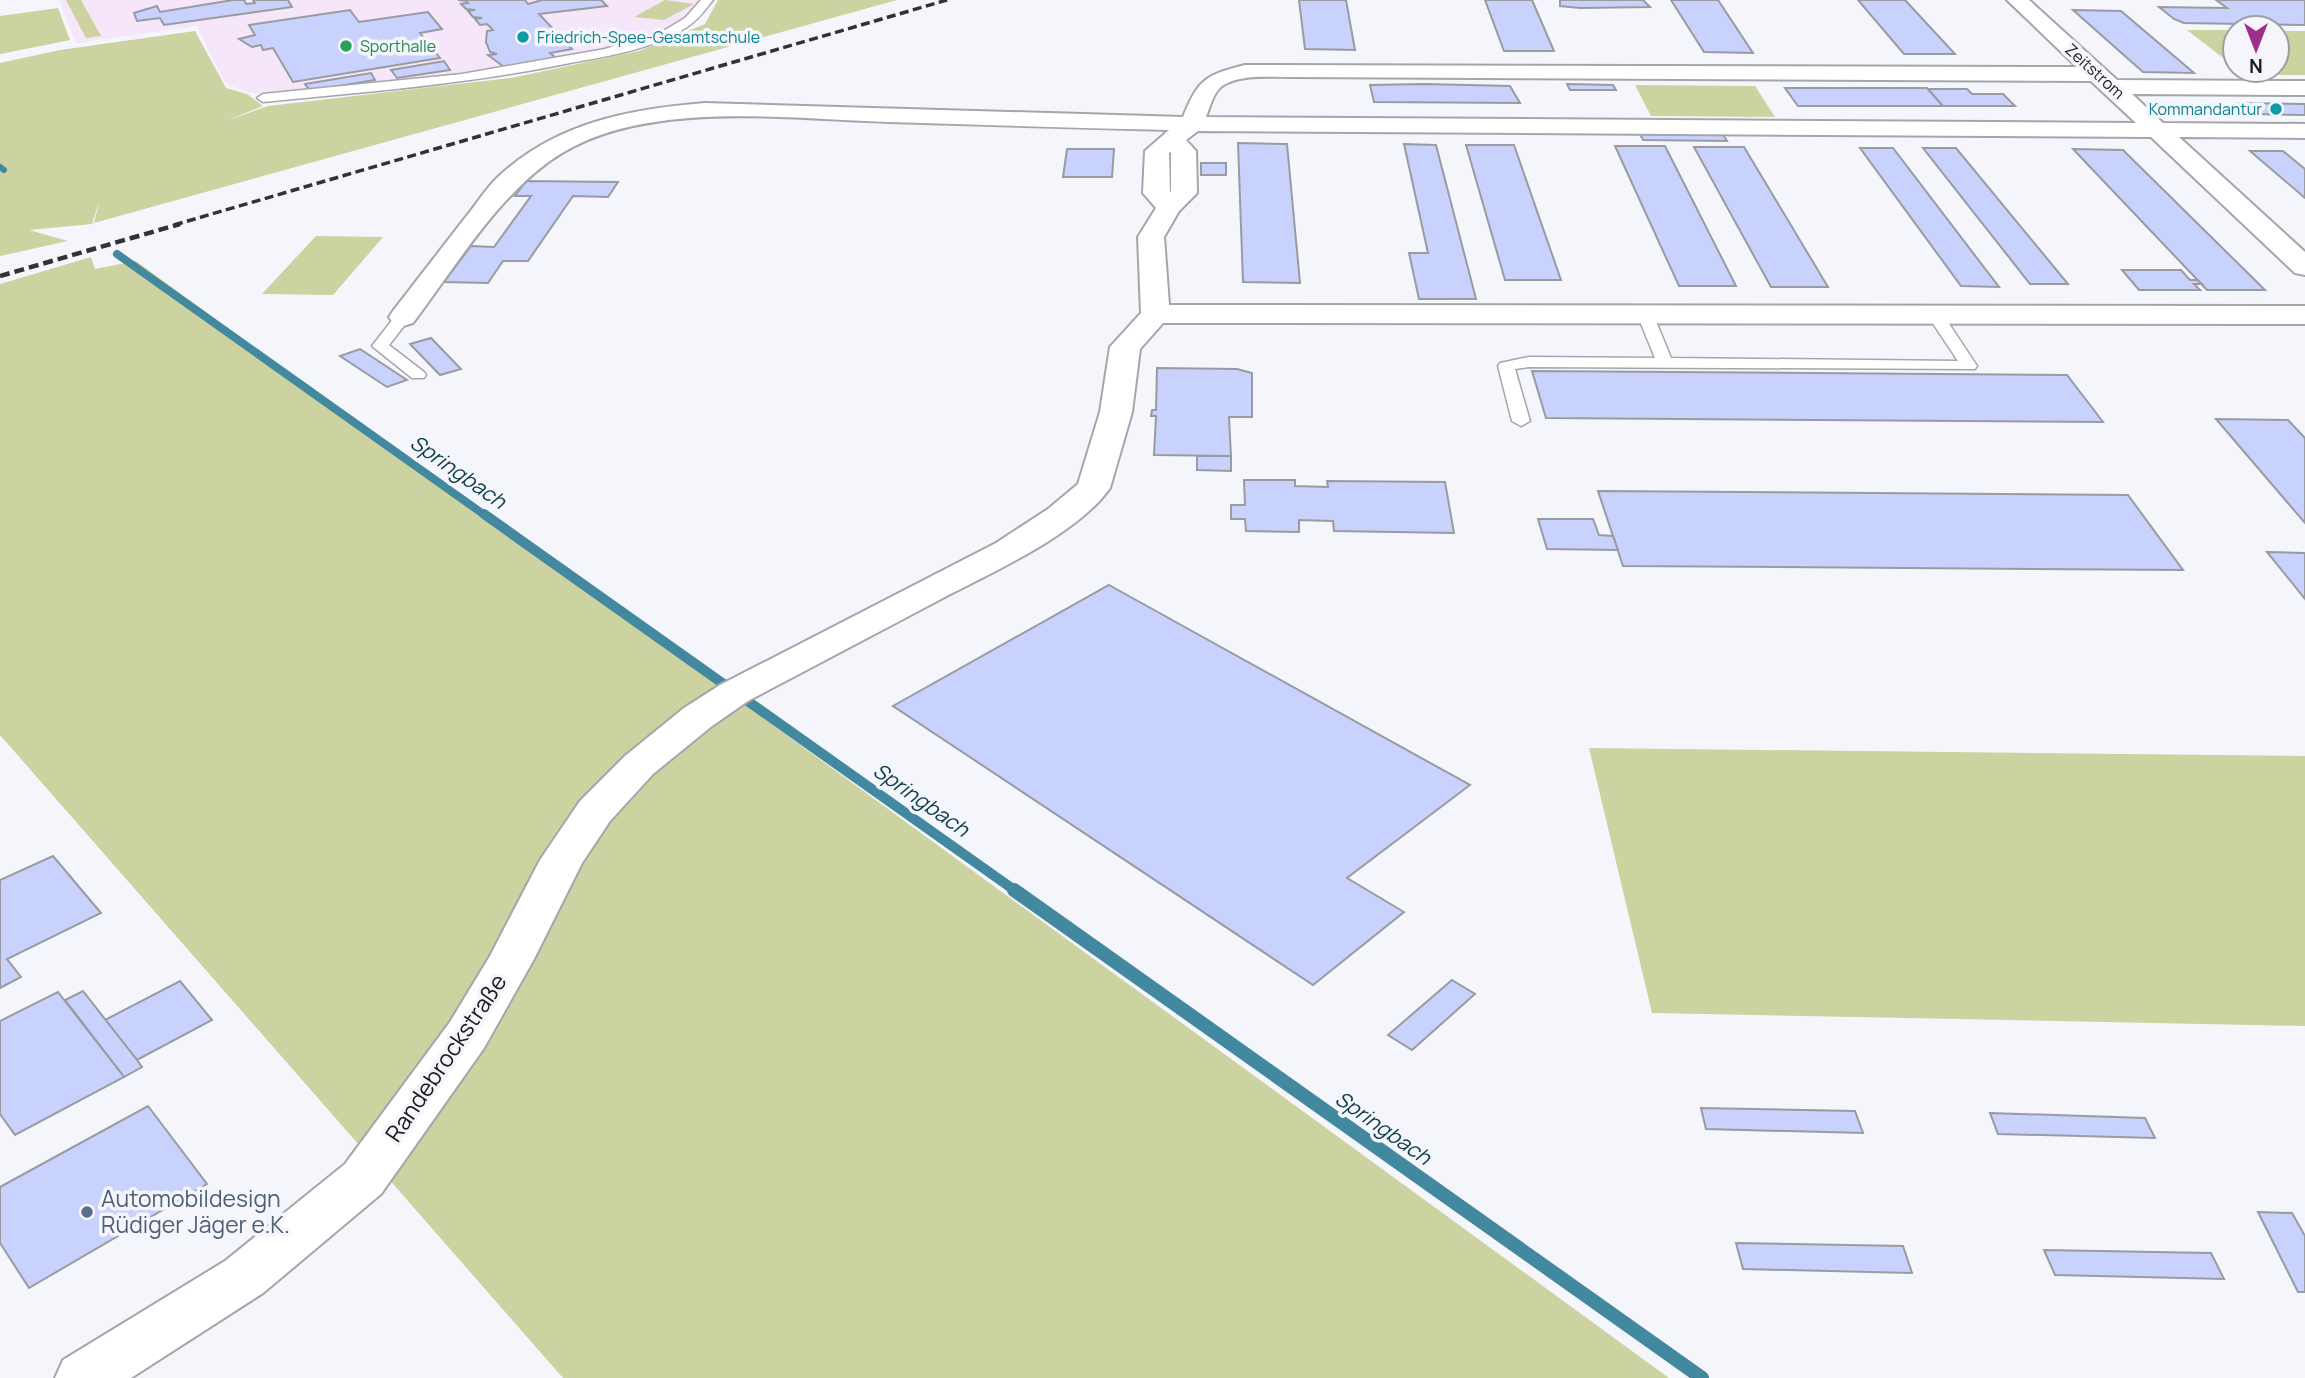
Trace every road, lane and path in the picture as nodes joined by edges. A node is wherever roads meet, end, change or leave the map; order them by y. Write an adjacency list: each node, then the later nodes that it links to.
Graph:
1 (707, 0): 5 (lane)
2 (2017, 0): 3 (street, Zeitstrom)
3 (2106, 80): 4 (street); 6 (street, Zeitstrom); 8 (street)
4 (2305, 88)
5 (263, 98)
6 (2158, 130): 7 (street); 8 (street); 9 (street, Zeitstrom)
7 (2305, 131)
8 (1182, 132): 11 (street); 14 (street)
9 (2305, 267)
10 (1934, 313): 12 (street); 13 (street); 15 (lane)
11 (1154, 314): 12 (street); 18 (street, Randebrockstraße)
12 (1645, 314): 15 (lane)
13 (2305, 315)
14 (403, 317): 16 (lane)
15 (1665, 363): 17 (lane)
16 (418, 375)
17 (1521, 421)
18 (83, 1378)

